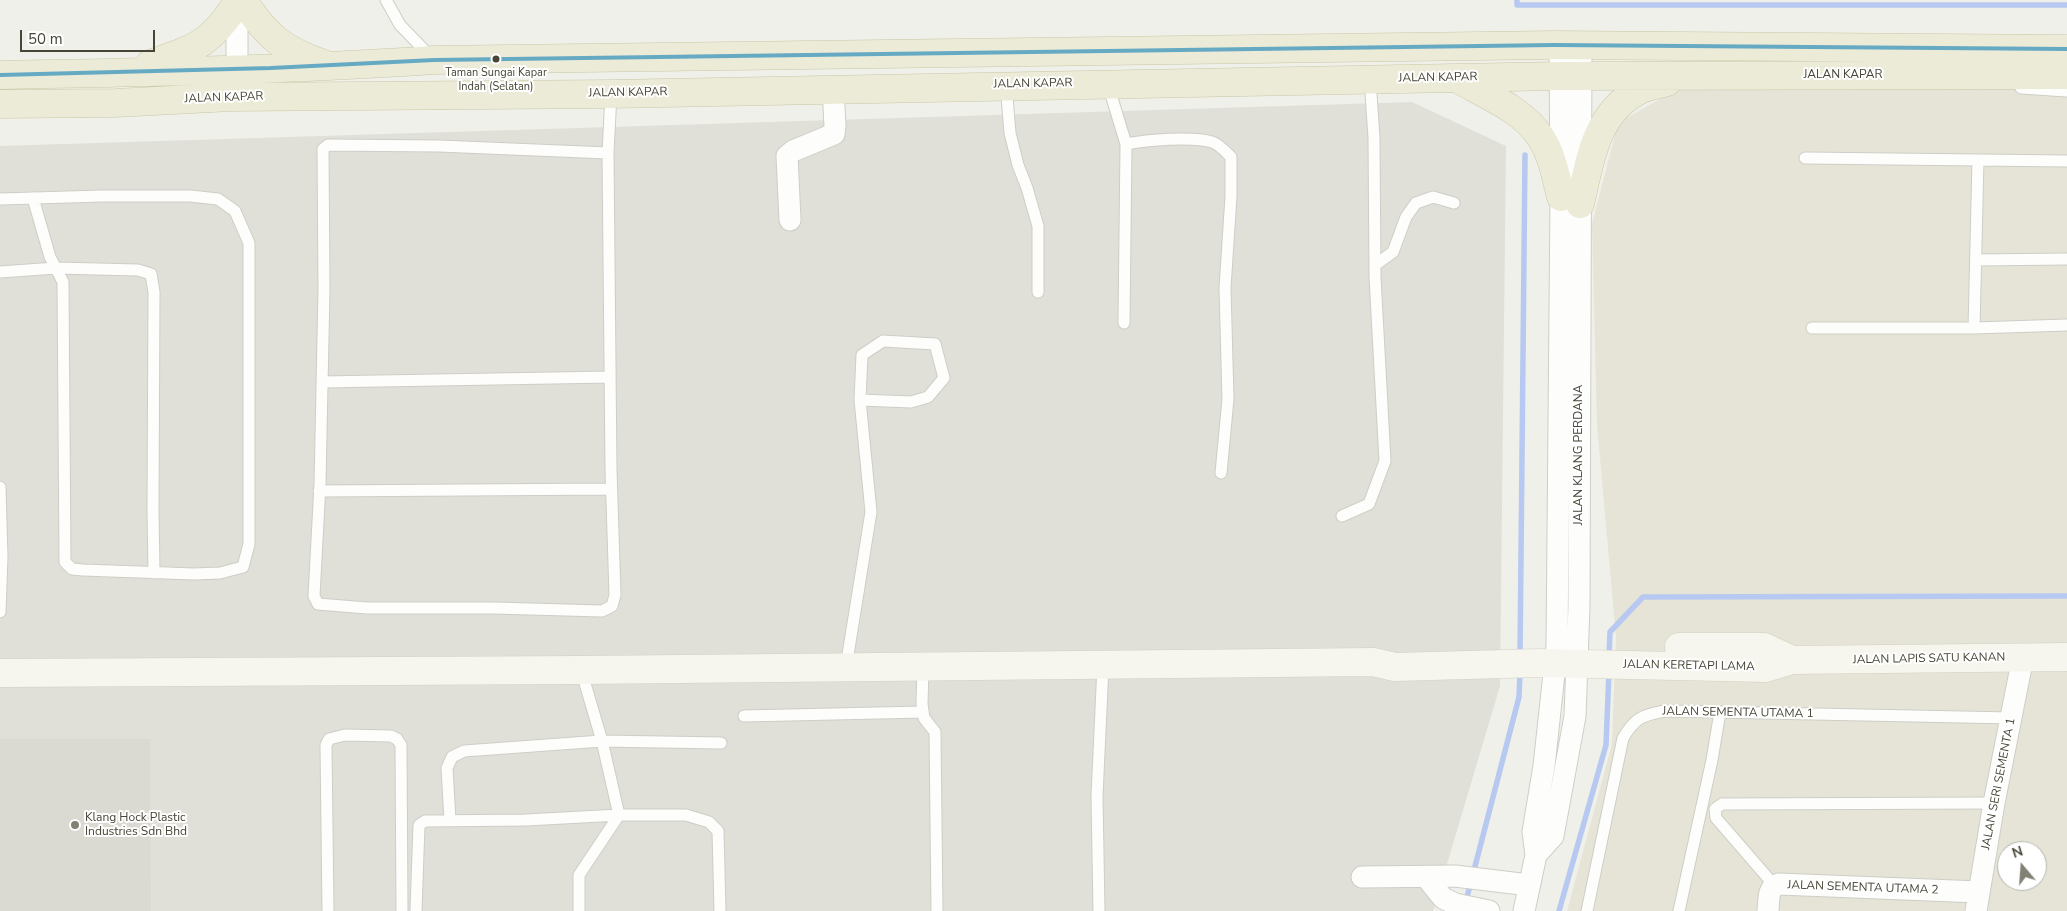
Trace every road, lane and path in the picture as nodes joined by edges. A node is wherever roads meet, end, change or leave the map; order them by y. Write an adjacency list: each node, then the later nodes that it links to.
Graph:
1 (386, 0): 5 (lane)
2 (239, 1): 6 (highway); 7 (street); 8 (highway)
3 (1570, 46): 4 (highway); 5 (highway); 13 (street, JALAN KLANG PERDANA)
4 (2067, 49)
5 (434, 60): 6 (highway)
6 (333, 67): 7 (highway)
7 (237, 70): 8 (highway); 21 (street); 22 (street)
8 (125, 73): 9 (highway)
9 (0, 75)
10 (1693, 75): 11 (highway, JALAN KAPAR); 13 (highway, JALAN KAPAR); 31 (highway)
11 (1989, 75): 12 (highway, JALAN KAPAR); 19 (lane)
12 (2067, 75)
13 (1570, 76): 14 (highway, JALAN KAPAR); 31 (street, JALAN KLANG PERDANA)
14 (1455, 78): 15 (highway, JALAN KAPAR); 31 (highway)
15 (1370, 79): 16 (highway, JALAN KAPAR); 36 (lane)
16 (1108, 83): 17 (highway, JALAN KAPAR); 24 (lane)
17 (1006, 85): 18 (highway, JALAN KAPAR); 39 (lane)
18 (833, 88): 20 (highway, JALAN KAPAR); 33 (street)
19 (2067, 91)
20 (611, 94): 21 (highway, JALAN KAPAR); 25 (lane)
21 (414, 95): 22 (highway, JALAN KAPAR)
22 (115, 103): 23 (highway, JALAN KAPAR)
23 (0, 104)
24 (1126, 144): 40 (lane); 47 (lane)
25 (608, 153): 44 (lane); 45 (lane)
26 (1805, 158): 27 (lane)
27 (1978, 160): 28 (lane); 35 (lane)
28 (2067, 161)
29 (33, 198): 30 (lane); 37 (lane); 52 (lane)
30 (0, 199)
31 (1571, 201): 54 (street, JALAN KLANG PERDANA)
32 (1454, 203): 36 (lane)
33 (790, 220)
34 (2067, 259): 35 (lane)
35 (1976, 260): 43 (lane)
36 (1375, 265): 51 (lane)
37 (56, 268): 38 (lane); 52 (lane); 52 (lane)
38 (0, 272)
39 (1038, 292)
40 (1124, 323)
41 (2067, 326): 43 (lane)
42 (1812, 328): 43 (lane)
43 (1974, 328)
44 (610, 376): 45 (lane); 49 (lane)
45 (322, 382): 50 (lane)
46 (860, 400): 46 (lane); 60 (lane)
47 (1221, 473)
48 (0, 487): 53 (lane)
49 (611, 489): 50 (lane); 50 (lane)
50 (319, 491)
51 (1342, 516)
52 (154, 573)
53 (0, 612)
54 (1578, 656): 57 (street, JALAN KERETAPI LAMA); 59 (street, JALAN KERETAPI LAMA); 76 (street, JALAN KLANG PERDANA)
55 (2023, 657): 56 (street, JALAN LAPIS SATU KANAN); 57 (street, JALAN LAPIS SATU KANAN); 66 (street, JALAN SERI SEMENTA 1)
56 (2067, 657)
57 (1792, 660)
58 (922, 666): 59 (street, JALAN KERETAPI LAMA); 60 (street, JALAN KERETAPI LAMA); 63 (lane)
59 (1103, 666): 86 (lane)
60 (846, 667): 61 (street, JALAN KERETAPI LAMA)
61 (582, 670): 62 (street, JALAN KERETAPI LAMA); 67 (lane)
62 (0, 673)
63 (923, 712): 65 (lane); 85 (lane)
64 (1720, 712): 66 (lane, JALAN SEMENTA UTAMA 1); 70 (lane); 88 (lane, JALAN SEMENTA UTAMA 1)
65 (744, 716)
66 (2012, 718): 69 (street, JALAN SERI SEMENTA 1)
67 (602, 741): 68 (lane); 72 (lane); 73 (lane)
68 (721, 743)
69 (1994, 803): 71 (lane); 78 (street, JALAN SERI SEMENTA 1)
70 (1701, 806): 71 (lane); 89 (lane)
71 (1715, 809): 77 (lane)
72 (619, 815): 73 (lane); 83 (lane); 84 (lane)
73 (450, 820): 82 (lane)
74 (1426, 876): 75 (street); 76 (street); 79 (street)
75 (1362, 877)
76 (1529, 885): 87 (street, JALAN KLANG PERDANA)
77 (1774, 885): 78 (street, JALAN SEMENTA UTAMA 2); 90 (street, JALAN SEMENTA UTAMA 2)
78 (1977, 902)
79 (1484, 910)
80 (328, 911): 81 (lane)
81 (402, 911)
82 (416, 911)
83 (579, 911)
84 (720, 911)
85 (937, 911)
86 (1099, 911)
87 (1524, 911)
88 (1587, 911)
89 (1679, 911)
90 (1768, 911)

